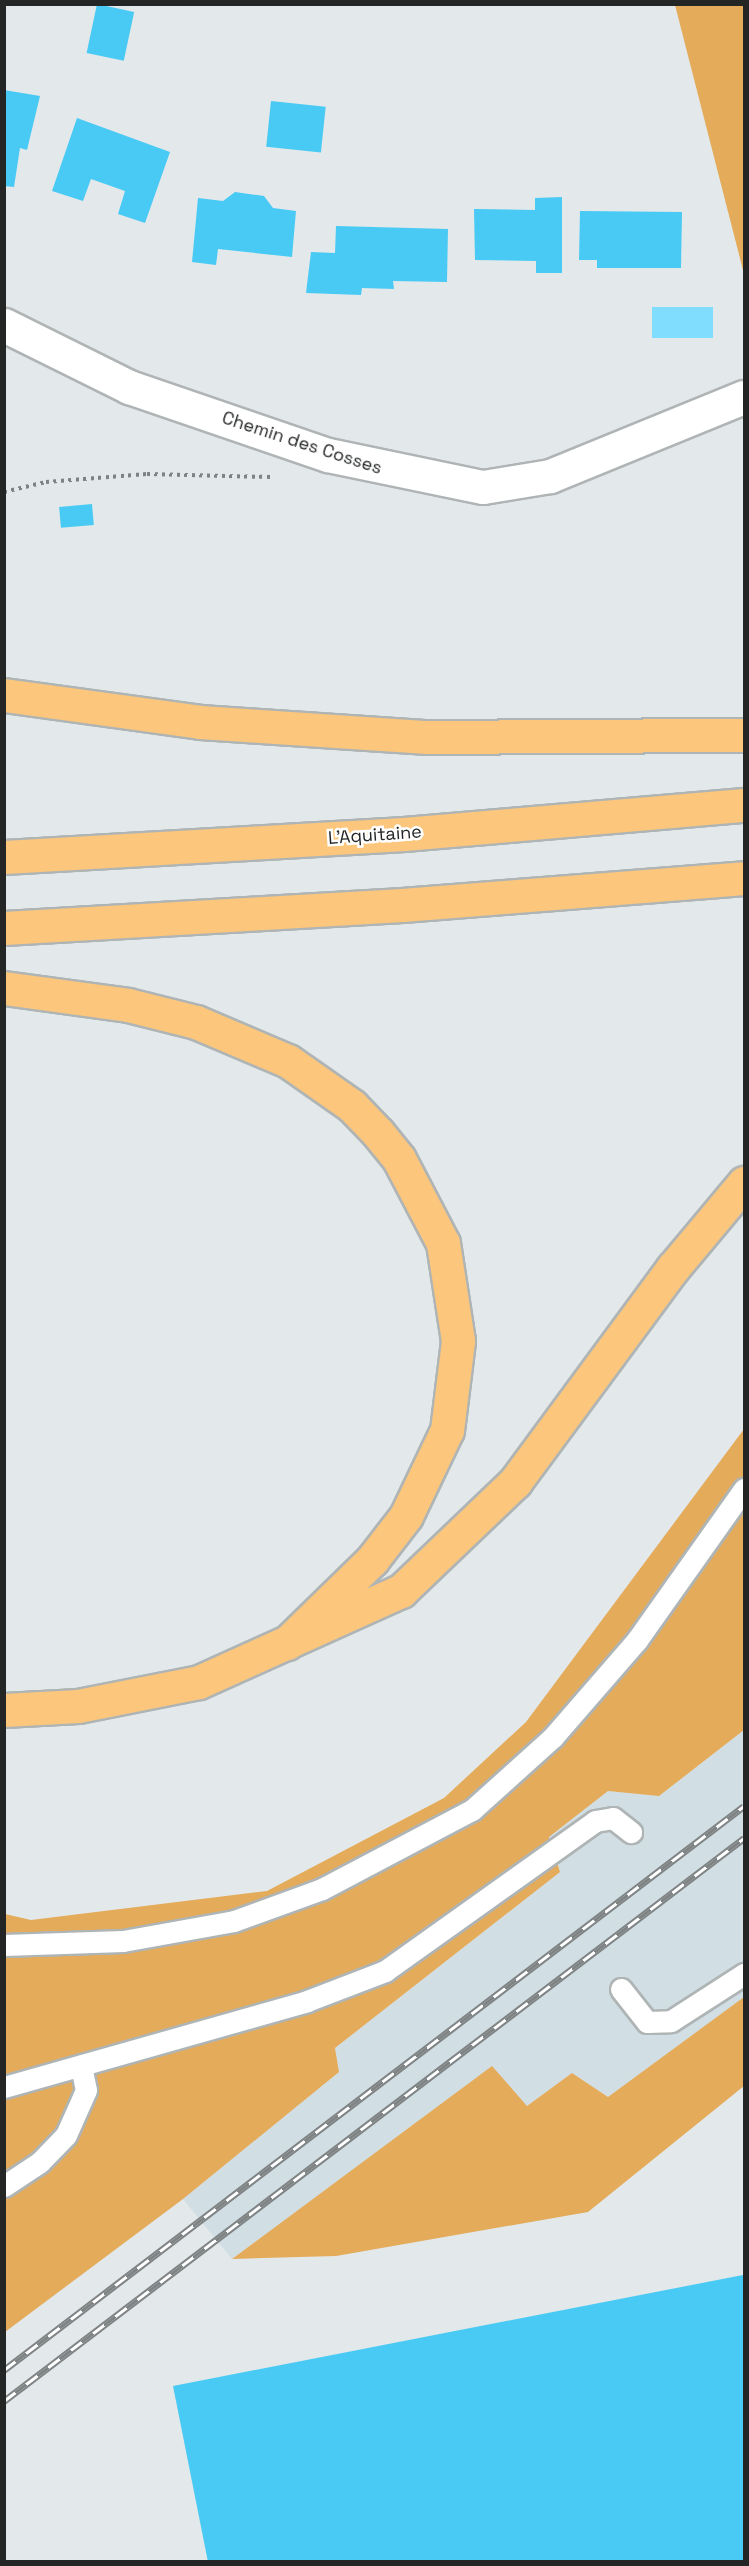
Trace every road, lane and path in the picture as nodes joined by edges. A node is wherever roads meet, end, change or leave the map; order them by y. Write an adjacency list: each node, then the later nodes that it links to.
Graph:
1 (4, 325): 3 (street, Chemin des Cosses)
2 (744, 397): 3 (street, Chemin des Cosses)
3 (292, 440): 4 (path)
4 (4, 492)
5 (4, 695): 6 (highway)
6 (744, 735)
7 (744, 805): 8 (highway, L'Aquitaine)
8 (4, 857)
9 (744, 878): 10 (highway)
10 (4, 928)
11 (4, 988): 14 (highway)
12 (744, 1183): 14 (highway)
13 (744, 1489): 17 (lane)
14 (287, 1643): 15 (highway)
15 (4, 1710)
16 (631, 1832): 20 (lane)
17 (4, 1945)
18 (744, 1974): 19 (lane)
19 (621, 1989)
20 (81, 2066): 21 (lane); 22 (lane)
21 (4, 2087)
22 (4, 2186)

